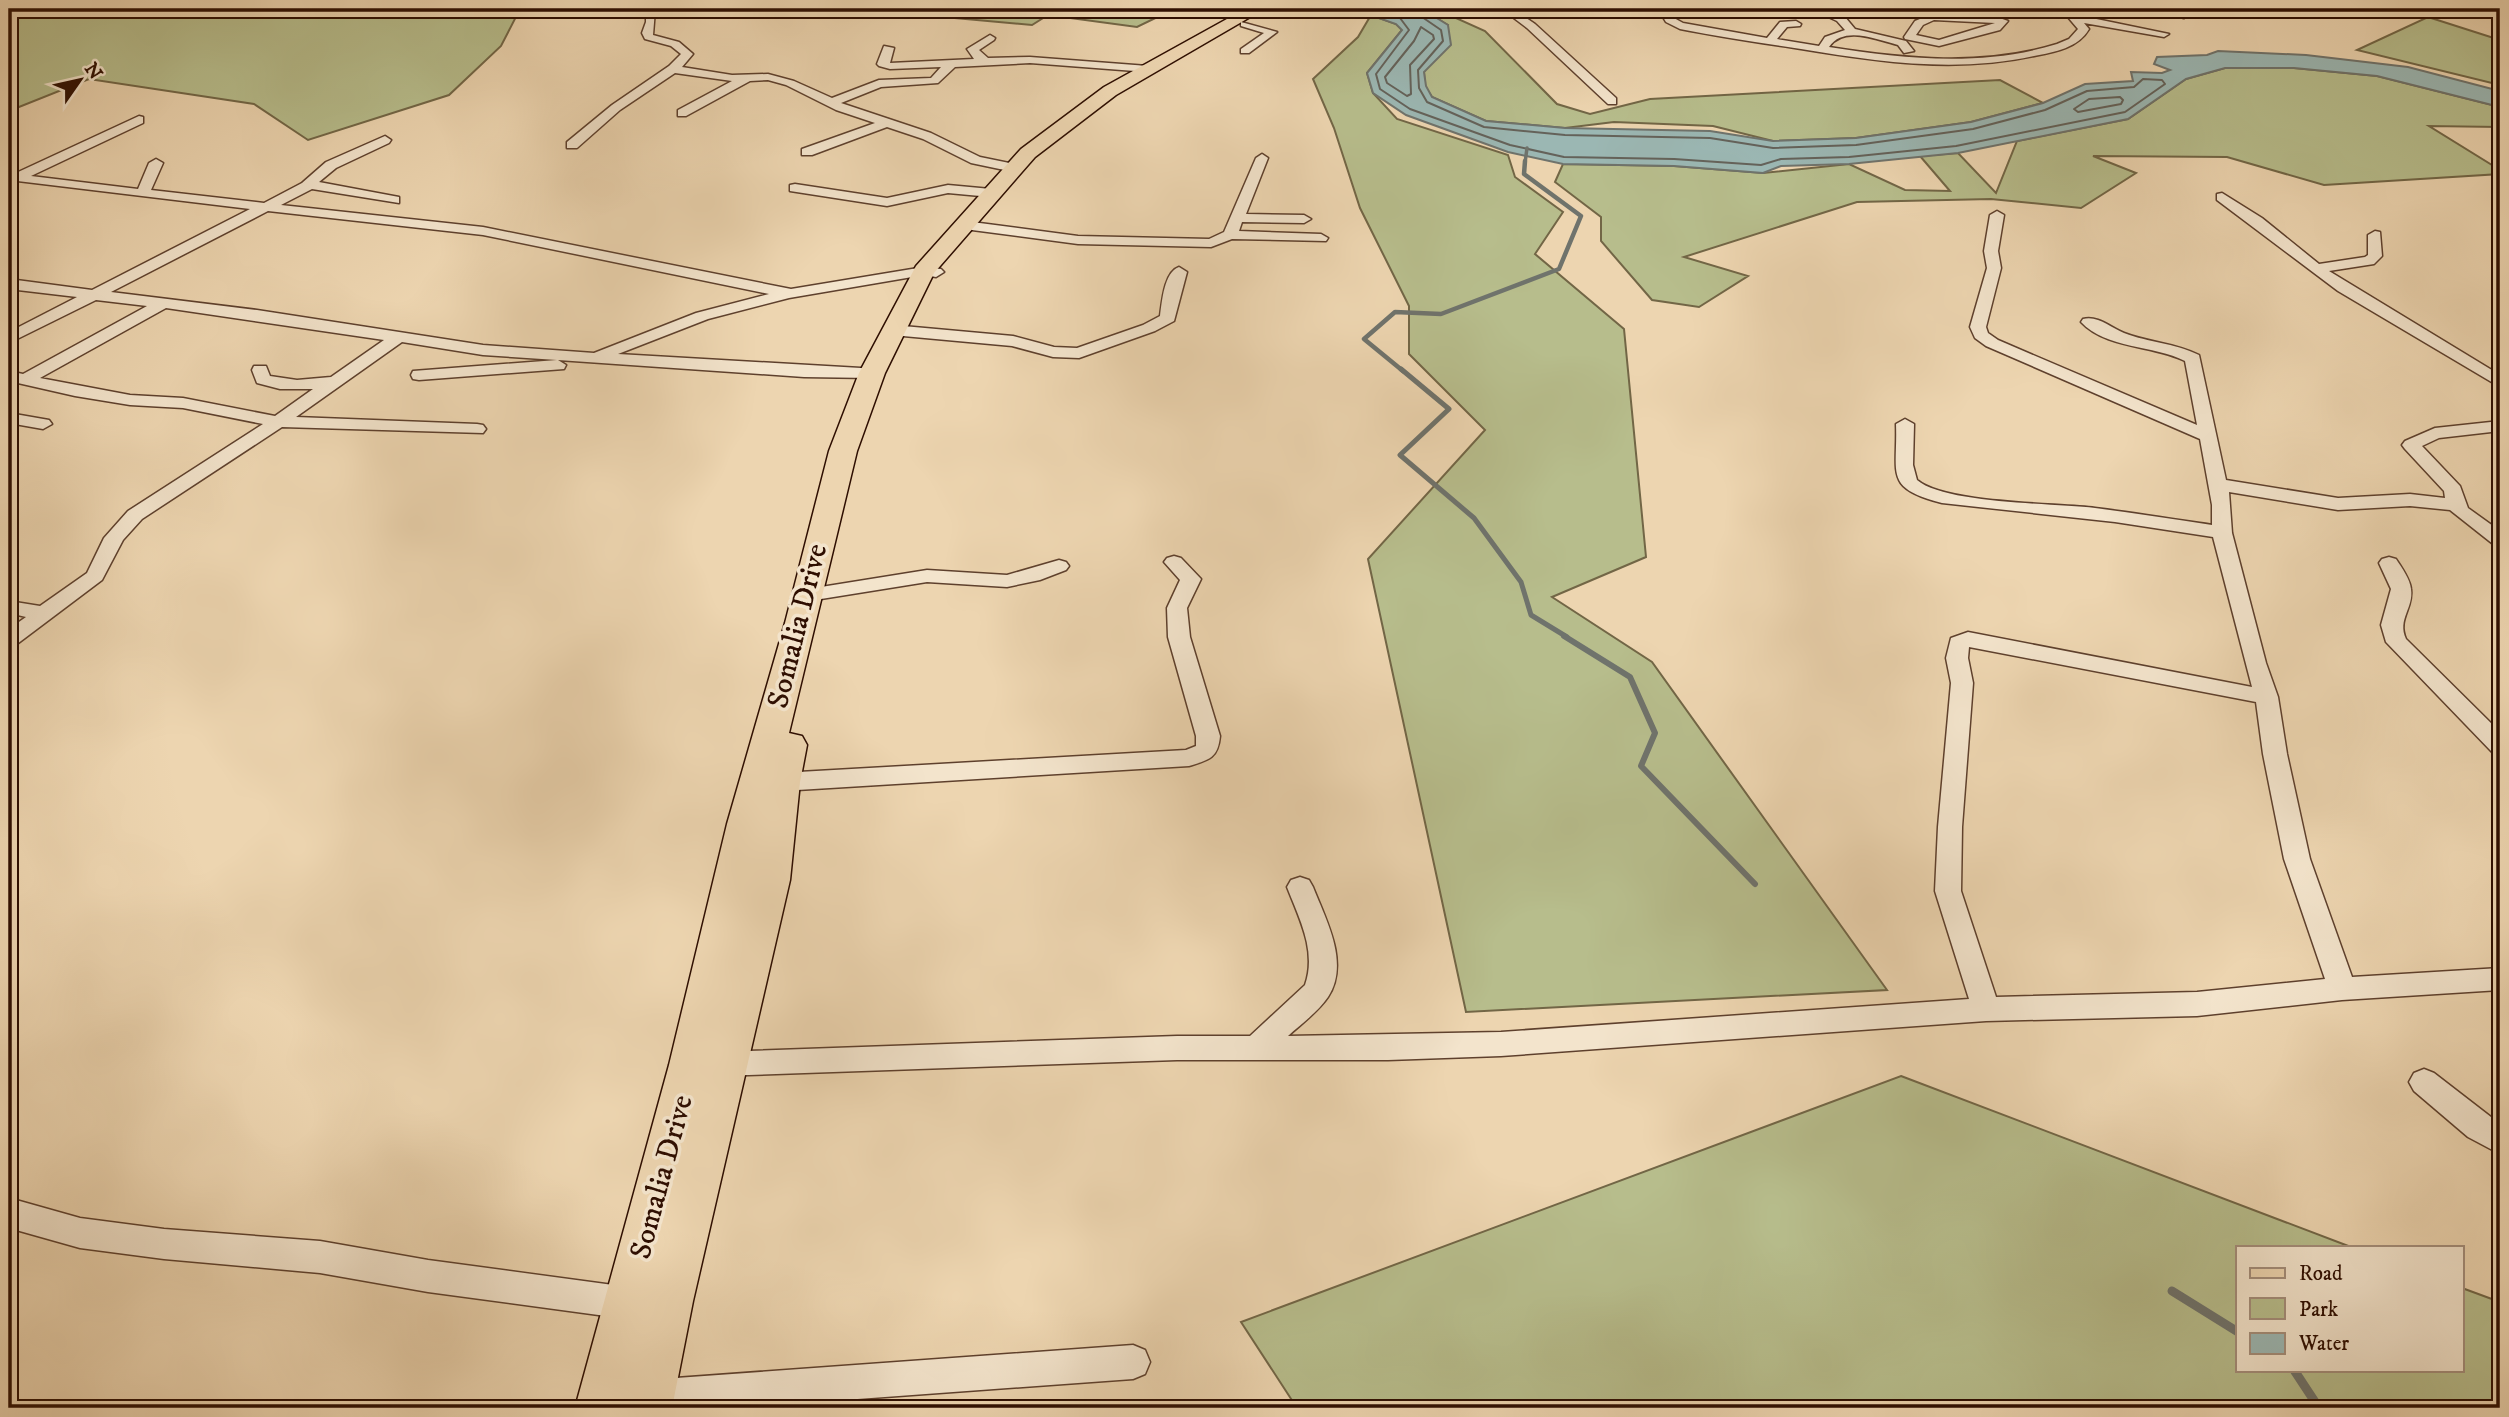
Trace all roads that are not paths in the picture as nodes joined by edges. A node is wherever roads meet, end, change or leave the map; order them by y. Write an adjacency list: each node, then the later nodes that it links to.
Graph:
1 (1507, 9): 34 (street)
2 (1663, 9): 23 (street)
3 (1701, 9): 9 (street)
4 (1816, 9): 13 (street)
5 (2003, 9): 18 (street)
6 (2151, 9): 15 (street)
7 (2472, 9): 14 (street)
8 (650, 10): 31 (street)
9 (1748, 10): 17 (street)
10 (2099, 10): 12 (street)
11 (1852, 11): 13 (street)
12 (2069, 12): 21 (street); 28 (street)
13 (1830, 14): 20 (street)
14 (2488, 14)
15 (2184, 15)
16 (1251, 19): 32 (main road, Somalia Drive); 56 (main road, Somalia Drive)
17 (1764, 20)
18 (2003, 21): 24 (street); 24 (street)
19 (1796, 24): 23 (street)
20 (1851, 31): 24 (street); 26 (street)
21 (2164, 34)
22 (990, 38): 29 (street)
23 (1770, 41): 26 (street)
24 (1906, 44)
25 (888, 48): 30 (street)
26 (1821, 50): 28 (street)
27 (1972, 50): 28 (street)
28 (1999, 60)
29 (984, 61): 30 (street); 32 (street)
30 (953, 62): 35 (street)
31 (673, 69): 33 (street); 40 (street)
32 (1148, 69): 44 (main road, Somalia Drive)
33 (750, 77): 35 (street); 36 (street)
34 (1612, 101)
35 (833, 102): 38 (street)
36 (682, 113)
37 (139, 120): 45 (street)
38 (885, 122): 41 (street); 44 (street)
39 (384, 140): 46 (street)
40 (572, 145)
41 (807, 152)
42 (1262, 158): 54 (street)
43 (156, 163): 48 (street)
44 (1014, 168): 49 (main road, Somalia Drive)
45 (13, 177): 48 (street)
46 (309, 185): 51 (street); 52 (street)
47 (795, 188): 49 (street)
48 (143, 192): 52 (street)
49 (991, 193): 61 (main road, Somalia Drive)
50 (2222, 197): 60 (street)
51 (394, 200)
52 (265, 207): 64 (street); 65 (street)
53 (1997, 215): 86 (street)
54 (1238, 218): 55 (street); 57 (street)
55 (1304, 219)
56 (972, 226): 57 (street); 61 (main road, Somalia Drive)
57 (1230, 235): 59 (street)
58 (2375, 235): 60 (street)
59 (1321, 238)
60 (2319, 268): 73 (street)
61 (930, 272): 65 (street); 68 (main road, Somalia Drive); 75 (main road, Somalia Drive)
62 (1180, 272): 68 (street)
63 (12, 286): 64 (street)
64 (96, 293): 66 (street); 69 (street)
65 (791, 294): 71 (street)
66 (164, 303): 70 (street); 77 (street)
67 (2089, 322): 86 (street)
68 (902, 331): 94 (main road, Somalia Drive)
69 (9, 338)
70 (397, 338): 71 (street); 78 (street)
71 (592, 359): 75 (street); 76 (street)
72 (2500, 362): 73 (street)
73 (2472, 363): 79 (street)
74 (260, 370): 78 (street)
75 (872, 373): 107 (main road, Somalia Drive)
76 (419, 375)
77 (17, 377): 81 (street)
78 (335, 382): 81 (street)
79 (2500, 382)
80 (9, 418): 82 (street)
81 (278, 422): 85 (street); 96 (street)
82 (43, 424)
83 (1905, 424): 89 (street)
84 (2500, 426): 88 (street)
85 (477, 429)
86 (2206, 435): 87 (street)
87 (2217, 484): 88 (street); 89 (street)
88 (2456, 505): 90 (street)
89 (2222, 533): 98 (street)
90 (2500, 540)
91 (1174, 562): 100 (street)
92 (2389, 563): 99 (street)
93 (1059, 566): 94 (street)
94 (821, 593): 100 (main road, Somalia Drive)
95 (9, 607): 96 (street)
96 (45, 614): 97 (street)
97 (9, 639)
98 (2267, 697): 103 (street); 104 (street)
99 (2500, 746)
100 (781, 782): 106 (main road, Somalia Drive)
101 (1300, 887): 105 (street)
102 (2500, 979): 103 (street)
103 (2342, 989): 104 (street)
104 (1986, 1009): 105 (street)
105 (1255, 1049): 106 (street)
106 (724, 1064): 107 (street); 113 (main road, Somalia Drive)
107 (691, 1065): 111 (main road, Somalia Drive)
108 (2424, 1082): 109 (street)
109 (2500, 1140)
110 (9, 1213): 111 (street)
111 (628, 1303): 114 (main road, Somalia Drive)
112 (1133, 1362): 113 (street)
113 (646, 1402)
114 (602, 1408)

